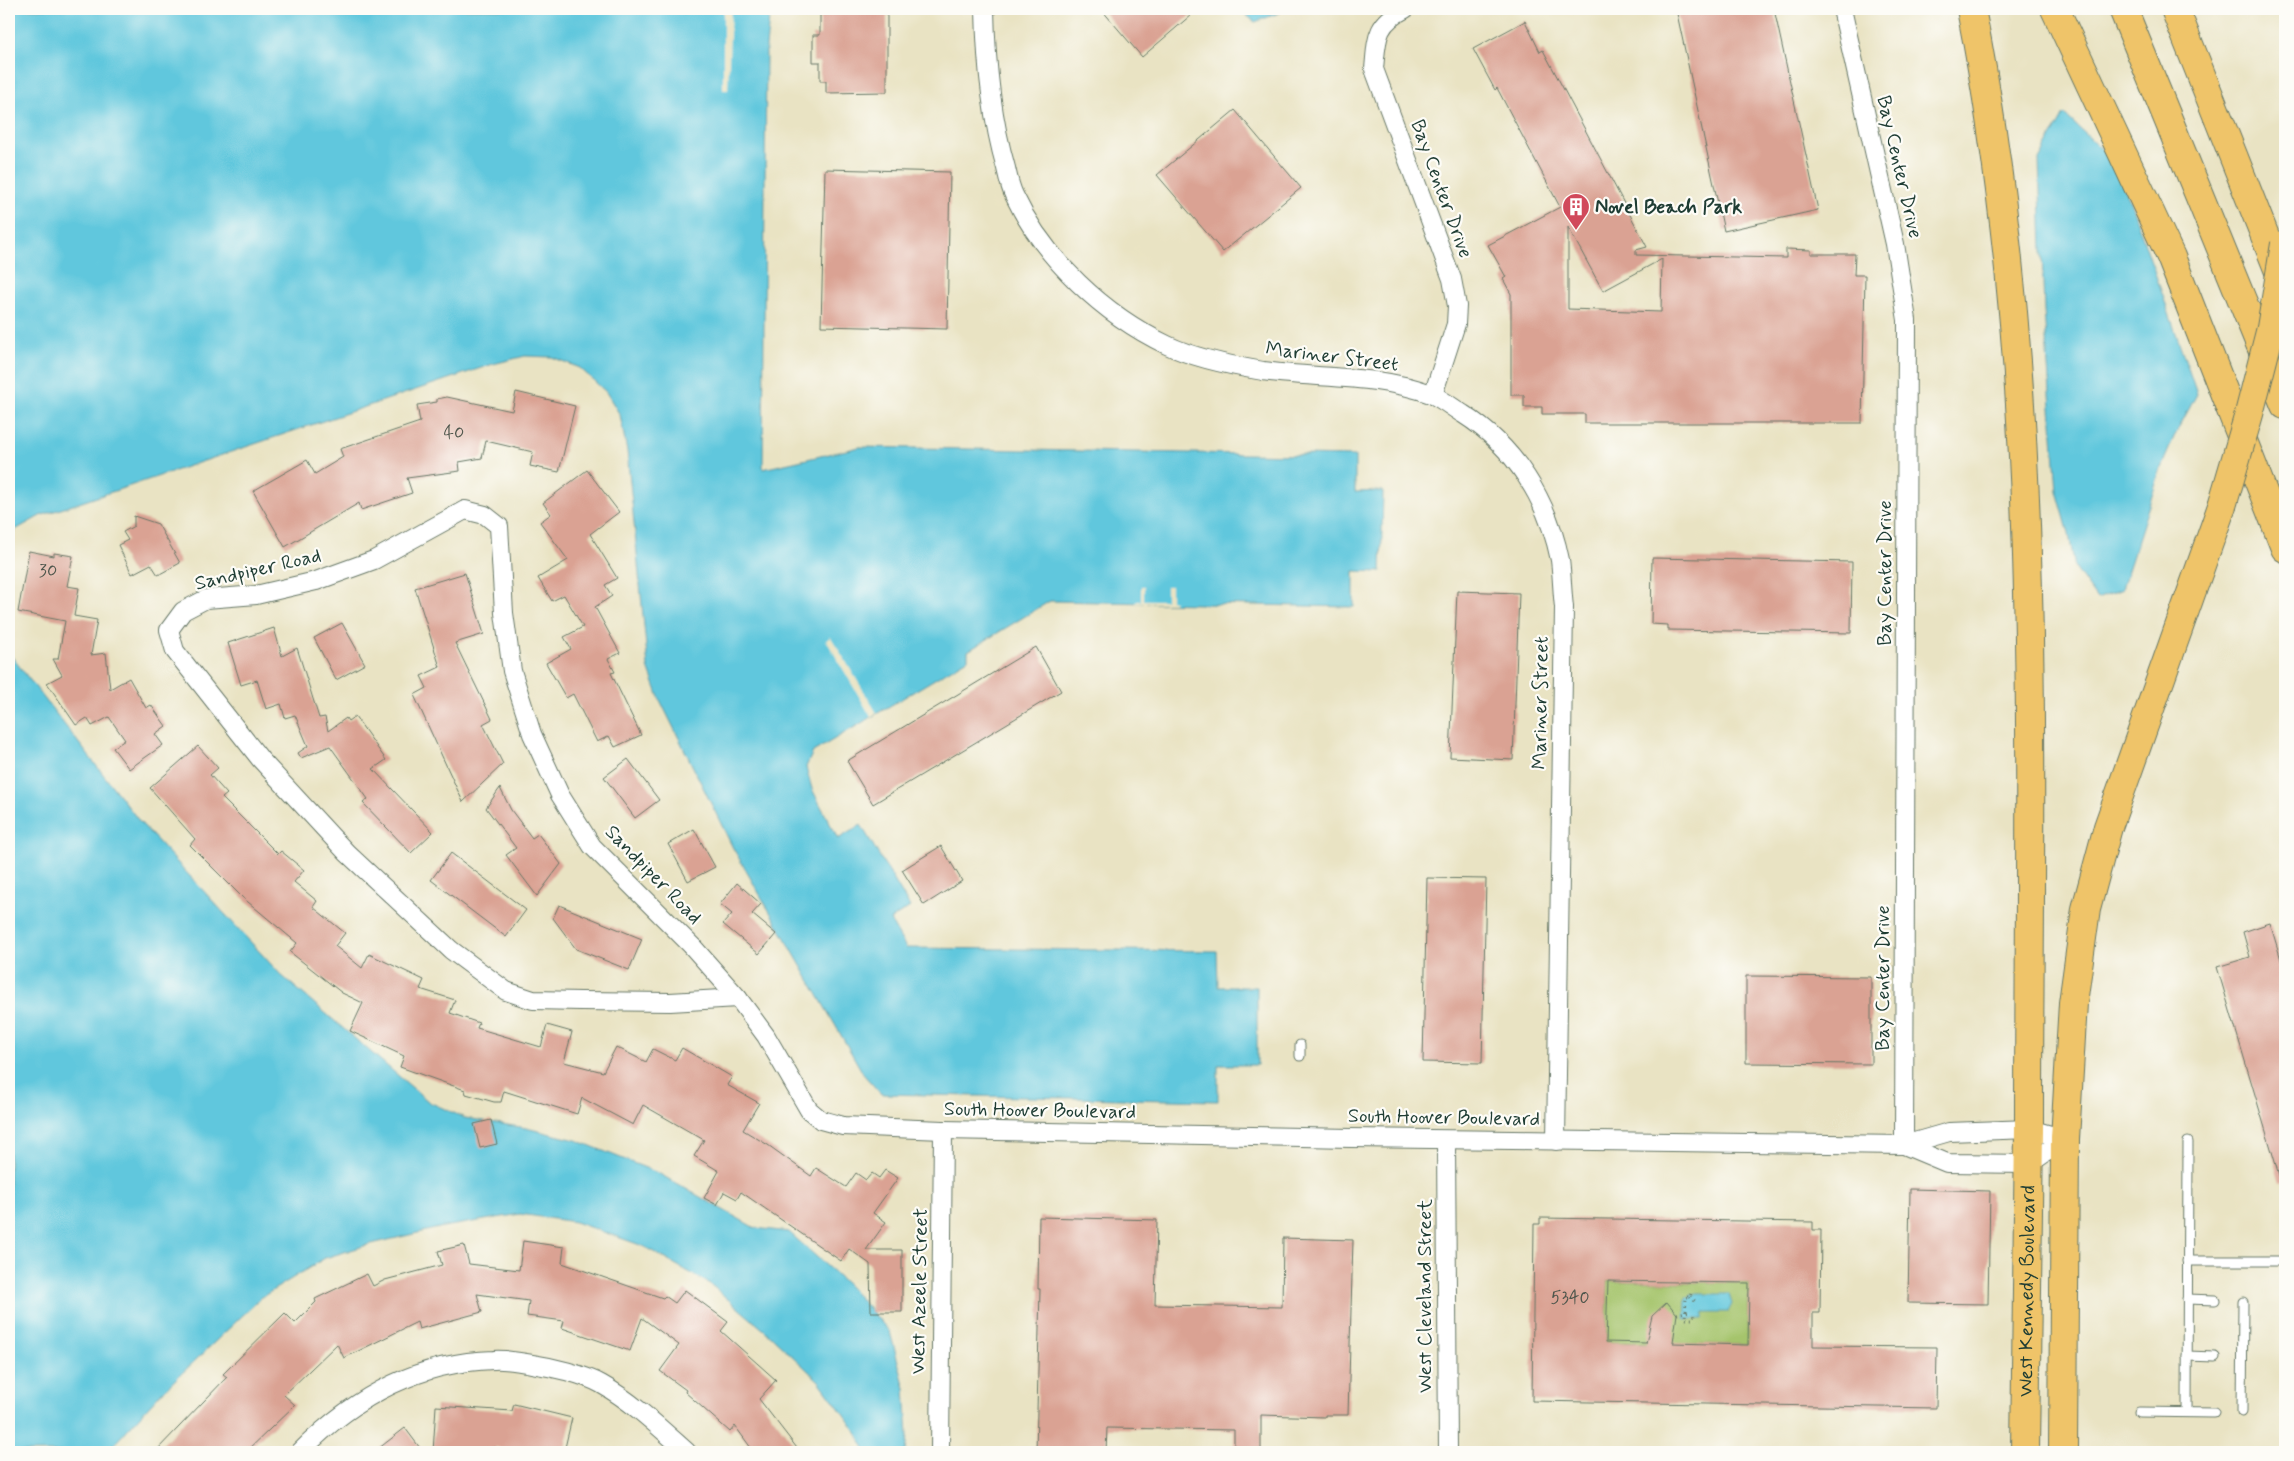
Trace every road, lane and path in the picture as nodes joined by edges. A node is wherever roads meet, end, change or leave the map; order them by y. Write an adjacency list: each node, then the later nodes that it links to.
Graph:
1 (985, 9): 10 (street, Mariner Street)
2 (1405, 9): 10 (street, Bay Center Drive)
3 (1842, 9): 23 (street, Bay Center Drive)
4 (1971, 9): 17 (main road, West Kennedy Boulevard)
5 (2054, 9): 12 (main road)
6 (2123, 9): 11 (main road)
7 (2175, 9): 9 (main road)
8 (2285, 244): 19 (main road, West Kennedy Boulevard, bridge)
9 (2285, 288)
10 (1433, 395): 21 (street, Mariner Street)
11 (2285, 405)
12 (2285, 548)
13 (738, 998): 13 (street, Sandpiper Road); 16 (street, Sandpiper Road)
14 (1300, 1045): 15 (lane)
15 (1300, 1056)
16 (821, 1120): 18 (street, South Hoover Boulevard)
17 (2029, 1129): 19 (street, South Hoover Boulevard); 23 (street, South Hoover Boulevard); 24 (main road, West Kennedy Boulevard)
18 (943, 1130): 20 (street, South Hoover Boulevard); 42 (street, West Azeele Street)
19 (2065, 1138): 24 (street); 45 (main road, West Kennedy Boulevard)
20 (1446, 1140): 21 (street, South Hoover Boulevard); 43 (street, West Cleveland Street)
21 (1556, 1141): 23 (street, South Hoover Boulevard)
22 (2188, 1142): 25 (lane)
23 (1904, 1145): 24 (street)
24 (2029, 1164): 44 (main road, West Kennedy Boulevard)
25 (2187, 1261): 26 (lane); 27 (lane)
26 (2285, 1261)
27 (2187, 1299): 28 (lane); 34 (lane)
28 (2215, 1300)
29 (1695, 1301): 31 (path)
30 (2243, 1302): 38 (lane)
31 (1688, 1311): 32 (path); 33 (path)
32 (1678, 1314)
33 (1694, 1315)
34 (2187, 1356): 35 (lane); 37 (lane)
35 (2215, 1357)
36 (2139, 1412): 37 (lane)
37 (2186, 1412): 39 (lane)
38 (2242, 1412)
39 (2214, 1413)
40 (300, 1452): 41 (street)
41 (687, 1452)
42 (940, 1452)
43 (1448, 1452)
44 (2026, 1452)
45 (2063, 1452)

